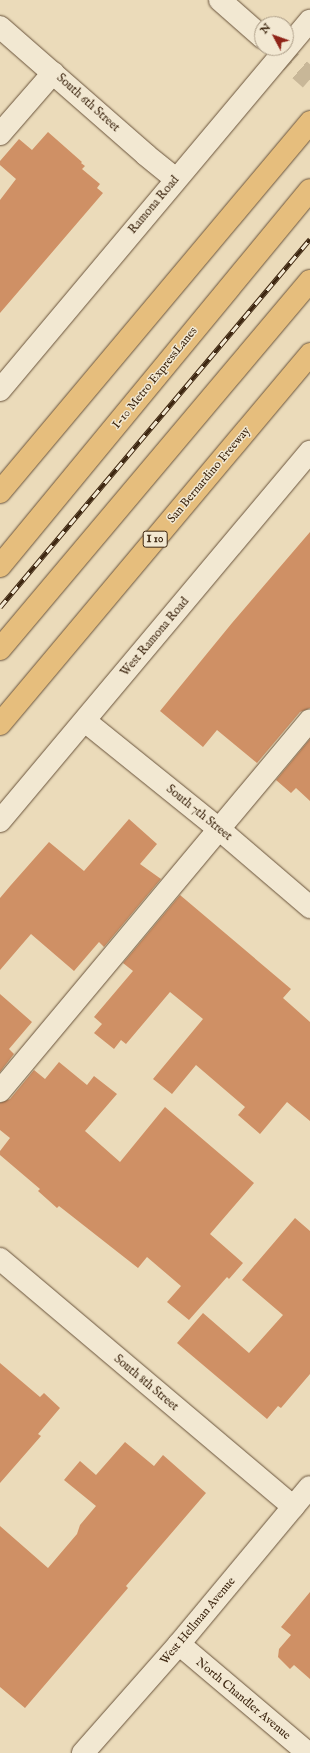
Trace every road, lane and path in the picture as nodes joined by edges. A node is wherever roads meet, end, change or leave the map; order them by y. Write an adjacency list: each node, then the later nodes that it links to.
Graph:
1 (220, 0): 4 (street)
2 (310, 21): 8 (street, Ramona Road)
3 (0, 27): 5 (street, South 6th Street)
4 (254, 30)
5 (53, 73): 7 (street); 8 (street, South 6th Street)
6 (310, 122): 14 (highway)
7 (0, 134)
8 (176, 179): 12 (street, Ramona Road)
9 (310, 190): 15 (highway, I-10 Metro ExpressLanes)
10 (310, 281): 16 (highway)
11 (310, 354): 19 (highway, San Bernardino Freeway / I 10)
12 (0, 390)
13 (310, 452): 18 (street, West Ramona Road)
14 (0, 492)
15 (0, 566)
16 (0, 649)
17 (310, 720): 21 (street)
18 (85, 721): 20 (street, West Ramona Road); 21 (street, South 7th Street)
19 (0, 724)
20 (0, 821)
21 (219, 829): 22 (street, South 7th Street); 23 (street)
22 (310, 907)
23 (0, 1091)
24 (0, 1259): 26 (street, South 8th Street)
25 (310, 1488): 26 (street, West Hellman Avenue)
26 (293, 1507): 27 (street, West Hellman Avenue)
27 (179, 1644): 28 (street, West Hellman Avenue); 29 (street, North Chandler Avenue)
28 (83, 1753)
29 (308, 1753)

